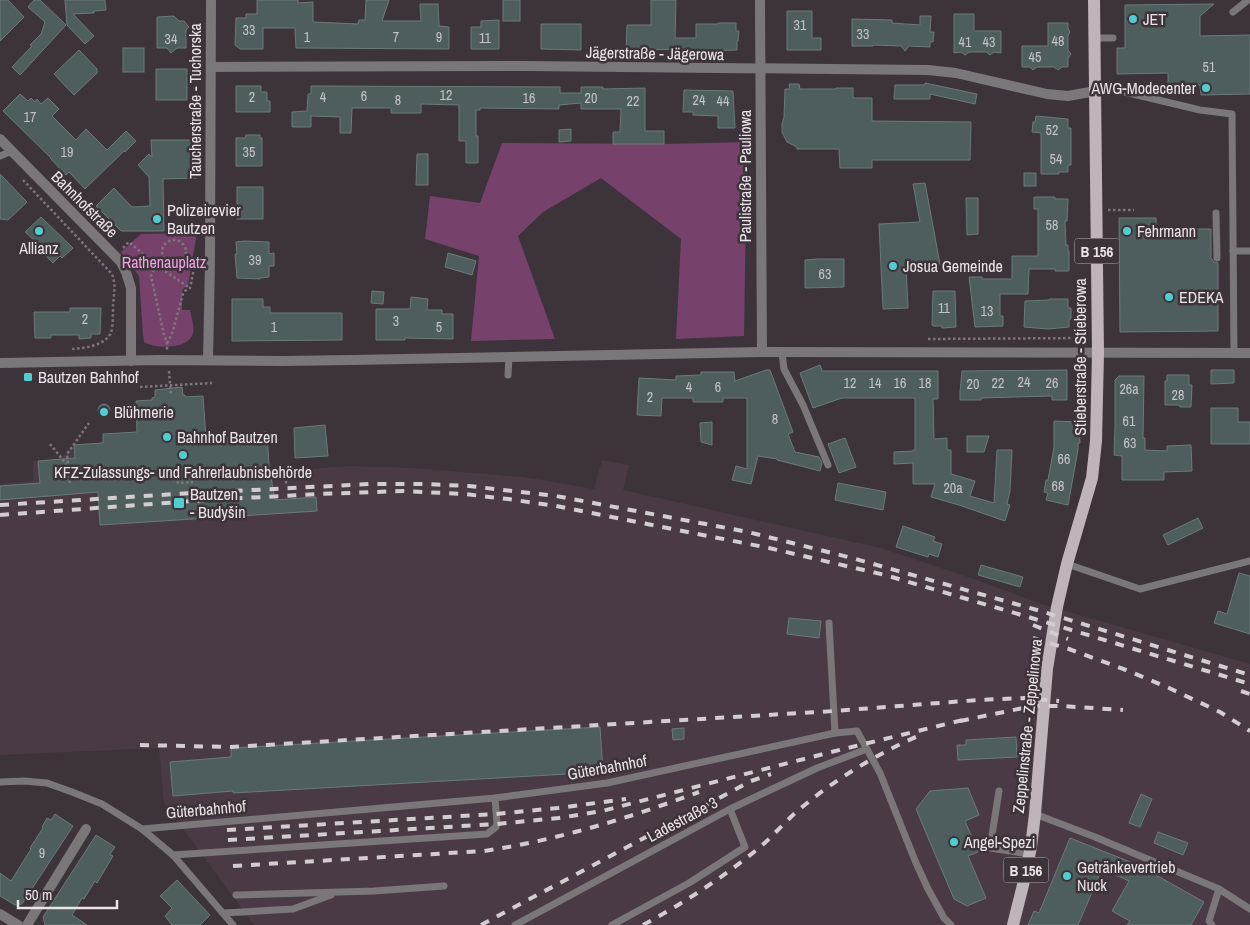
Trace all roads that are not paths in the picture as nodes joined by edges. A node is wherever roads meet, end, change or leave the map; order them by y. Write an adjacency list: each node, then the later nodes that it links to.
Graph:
1 (211, 0): 8 (street, Taucherstraße - Tuchorska)
2 (760, 0): 9 (street, Paulistraße - Pauliowa)
3 (1094, 0): 6 (main road, Stieberstraße - Stieberowa / B 156)
4 (1248, 0): 5 (lane)
5 (1233, 12)
6 (1094, 38): 7 (lane); 10 (main road, Stieberstraße - Stieberowa / B 156)
7 (1113, 38)
8 (211, 67): 9 (street, Jägerstraße - Jägerowa); 24 (street, Taucherstraße - Tuchorska)
9 (760, 69): 10 (street, Jägerstraße - Jägerowa); 18 (street, Paulistraße - Pauliowa)
10 (1095, 90): 15 (lane); 20 (main road, Stieberstraße - Stieberowa / B 156)
11 (0, 139): 12 (street, Bahnhofstraße)
12 (12, 151): 13 (lane); 25 (street, Bahnhofstraße)
13 (0, 156)
14 (1216, 213): 17 (lane)
15 (1233, 251): 16 (lane); 21 (lane)
16 (1250, 251)
17 (1217, 258)
18 (762, 352): 19 (street); 23 (street)
19 (782, 353): 20 (street); 28 (lane)
20 (1098, 353): 21 (street); 29 (main road, Stieberstraße - Stieberowa / B 156)
21 (1234, 353): 22 (street)
22 (1250, 353)
23 (509, 358): 24 (street); 27 (lane)
24 (208, 360): 25 (street)
25 (131, 361): 26 (street)
26 (0, 363)
27 (508, 375)
28 (828, 465)
29 (1077, 531): 31 (main road, Zeppelinstraße - Zeppelinowa / B 156)
30 (1250, 561): 31 (lane)
31 (1067, 564): 39 (main road, Zeppelinstraße - Zeppelinowa / B 156)
32 (829, 623): 33 (lane)
33 (835, 733): 34 (lane, Güterbahnhof); 37 (lane, Güterbahnhof)
34 (867, 749): 38 (lane, Ladestraße 3); 56 (lane, Güterbahnhof)
35 (0, 782): 41 (lane, Güterbahnhof)
36 (999, 791): 42 (lane)
37 (495, 798): 41 (lane, Güterbahnhof); 43 (lane)
38 (730, 809): 54 (lane, Ladestraße 3); 55 (lane)
39 (1035, 814): 42 (main road, Zeppelinstraße - Zeppelinowa / B 156); 45 (lane)
40 (86, 829): 52 (street)
41 (142, 829): 43 (lane, Güterbahnhof)
42 (1029, 854): 57 (main road, Zeppelinstraße - Zeppelinowa / B 156)
43 (173, 855): 50 (lane, Güterbahnhof)
44 (444, 886): 46 (lane)
45 (1219, 889): 48 (lane); 58 (lane)
46 (337, 892): 47 (lane); 50 (lane)
47 (236, 895)
48 (1250, 908)
49 (0, 914): 51 (street)
50 (224, 914): 53 (lane, Güterbahnhof)
51 (18, 925)
52 (26, 925)
53 (233, 925)
54 (515, 925)
55 (612, 925)
56 (951, 925)
57 (1013, 925)
58 (1212, 925)

